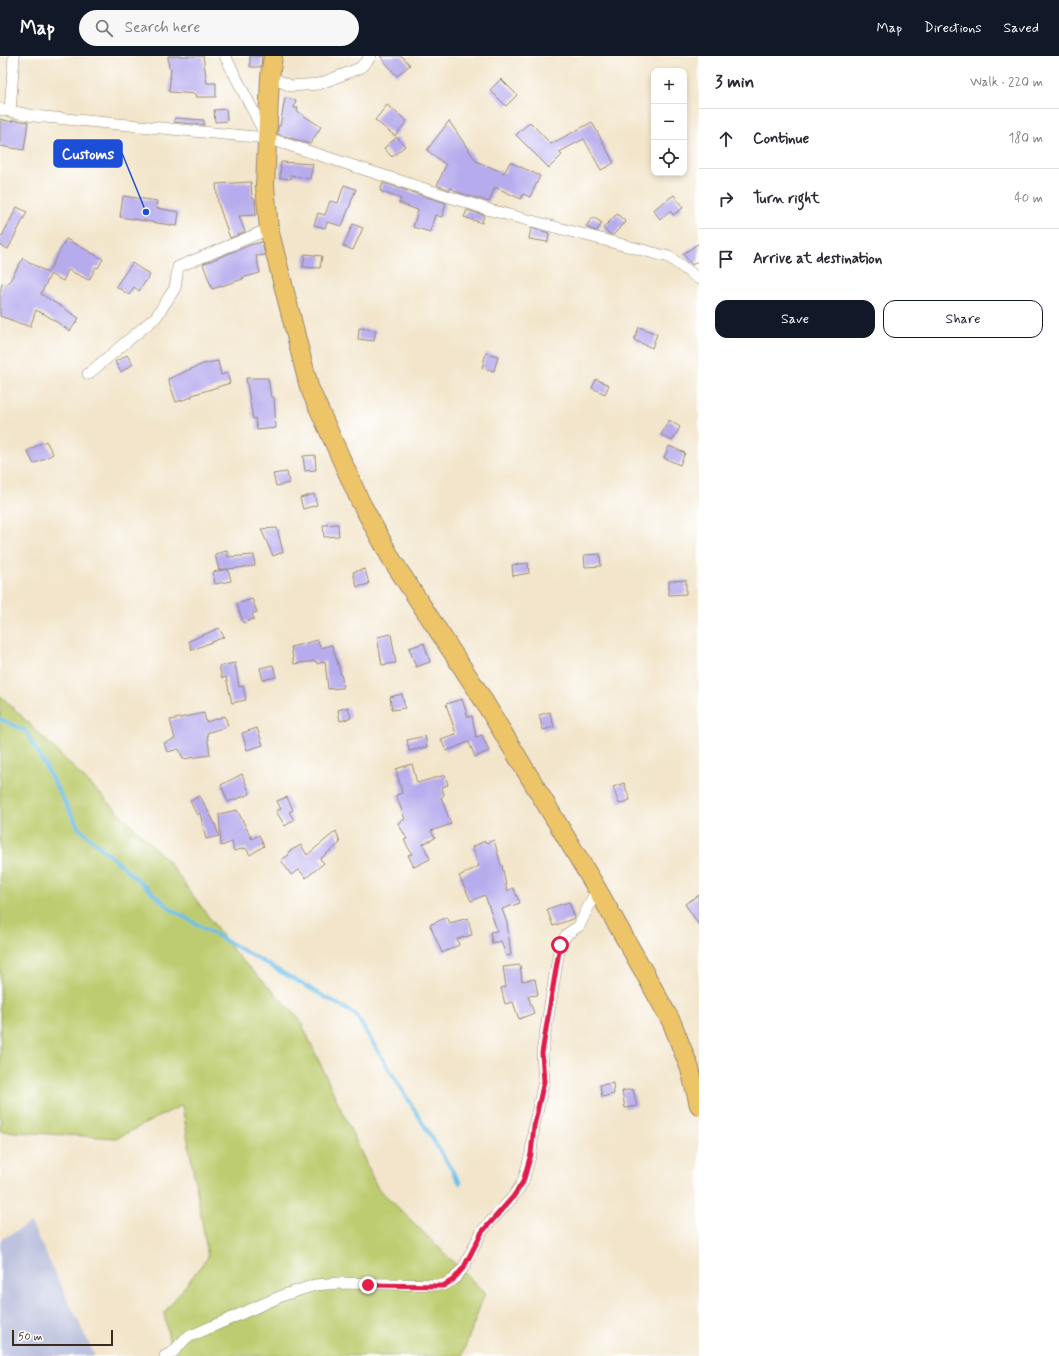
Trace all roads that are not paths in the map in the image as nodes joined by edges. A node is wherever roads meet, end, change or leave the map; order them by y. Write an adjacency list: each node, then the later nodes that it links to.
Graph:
1 (14, 56): 6 (street)
2 (225, 56): 7 (street)
3 (273, 56): 5 (highway)
4 (370, 56): 5 (street)
5 (270, 77): 7 (highway)
6 (5, 110): 7 (street)
7 (267, 138): 8 (highway); 9 (street)
8 (269, 229): 10 (street); 11 (highway)
9 (699, 279)
10 (88, 374)
11 (597, 889): 12 (highway); 13 (street)
12 (699, 1105)
13 (165, 1356)

